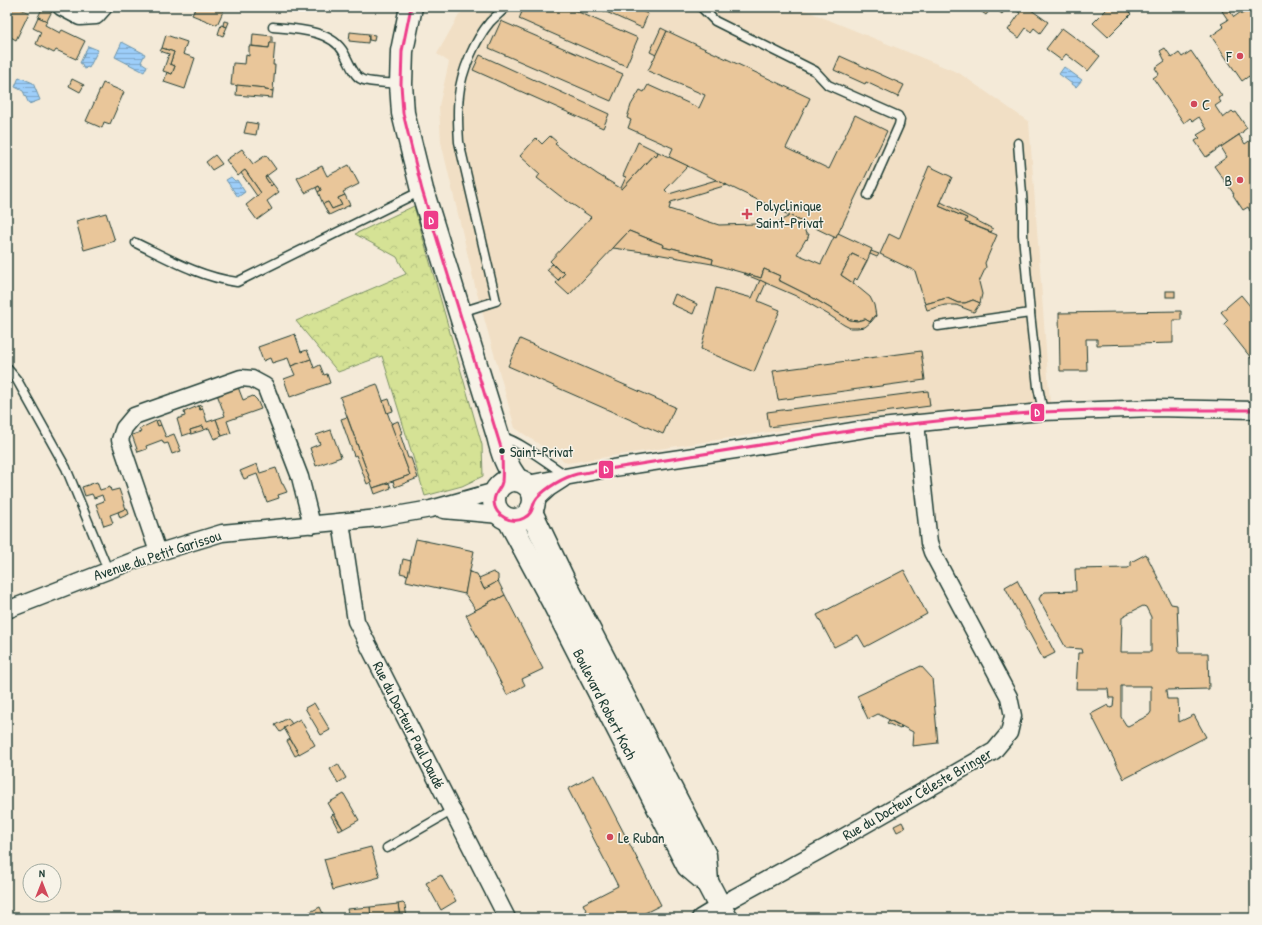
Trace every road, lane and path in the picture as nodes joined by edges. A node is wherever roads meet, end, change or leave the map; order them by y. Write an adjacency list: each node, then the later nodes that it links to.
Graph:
1 (61, 7): 2 (street)
2 (104, 7)
3 (411, 7): 7 (street, Boulevard Robert Koch)
4 (506, 7): 12 (lane)
5 (701, 7): 10 (lane)
6 (273, 27): 7 (lane)
7 (401, 84): 9 (street, Boulevard Robert Koch)
8 (1018, 143): 13 (lane)
9 (422, 190): 11 (lane); 12 (street, Boulevard Robert Koch)
10 (868, 195)
11 (136, 243)
12 (460, 313): 19 (street, Boulevard Robert Koch)
13 (1030, 313): 14 (lane); 17 (lane)
14 (938, 326)
15 (7, 368): 27 (lane)
16 (1255, 410): 17 (street)
17 (1043, 412): 18 (street)
18 (916, 423): 20 (street); 32 (street, Rue du Docteur Céleste Bringer)
19 (500, 443): 20 (lane); 21 (street, Boulevard Robert Koch)
20 (568, 476): 21 (street)
21 (518, 492): 22 (street, Avenue du Petit Garissou); 23 (street, Boulevard Robert Koch); 23 (street); 31 (street, Boulevard Robert Koch)
22 (431, 509): 23 (street, Avenue du Petit Garissou); 24 (street, Avenue du Petit Garissou)
23 (504, 517): 31 (street, Boulevard Robert Koch)
24 (342, 522): 25 (street, Avenue du Petit Garissou); 29 (street, Rue du Docteur Paul Daudé)
25 (312, 525): 26 (street, Avenue du Petit Garissou); 26 (street)
26 (158, 552): 27 (street, Avenue du Petit Garissou)
27 (108, 570): 28 (street, Avenue du Petit Garissou)
28 (7, 610)
29 (453, 810): 30 (lane); 33 (street, Rue du Docteur Paul Daudé)
30 (387, 848)
31 (707, 882): 32 (street, Boulevard Robert Koch)
32 (723, 912): 34 (street, Rue du Docteur Céleste Bringer)
33 (507, 918)
34 (700, 918)

